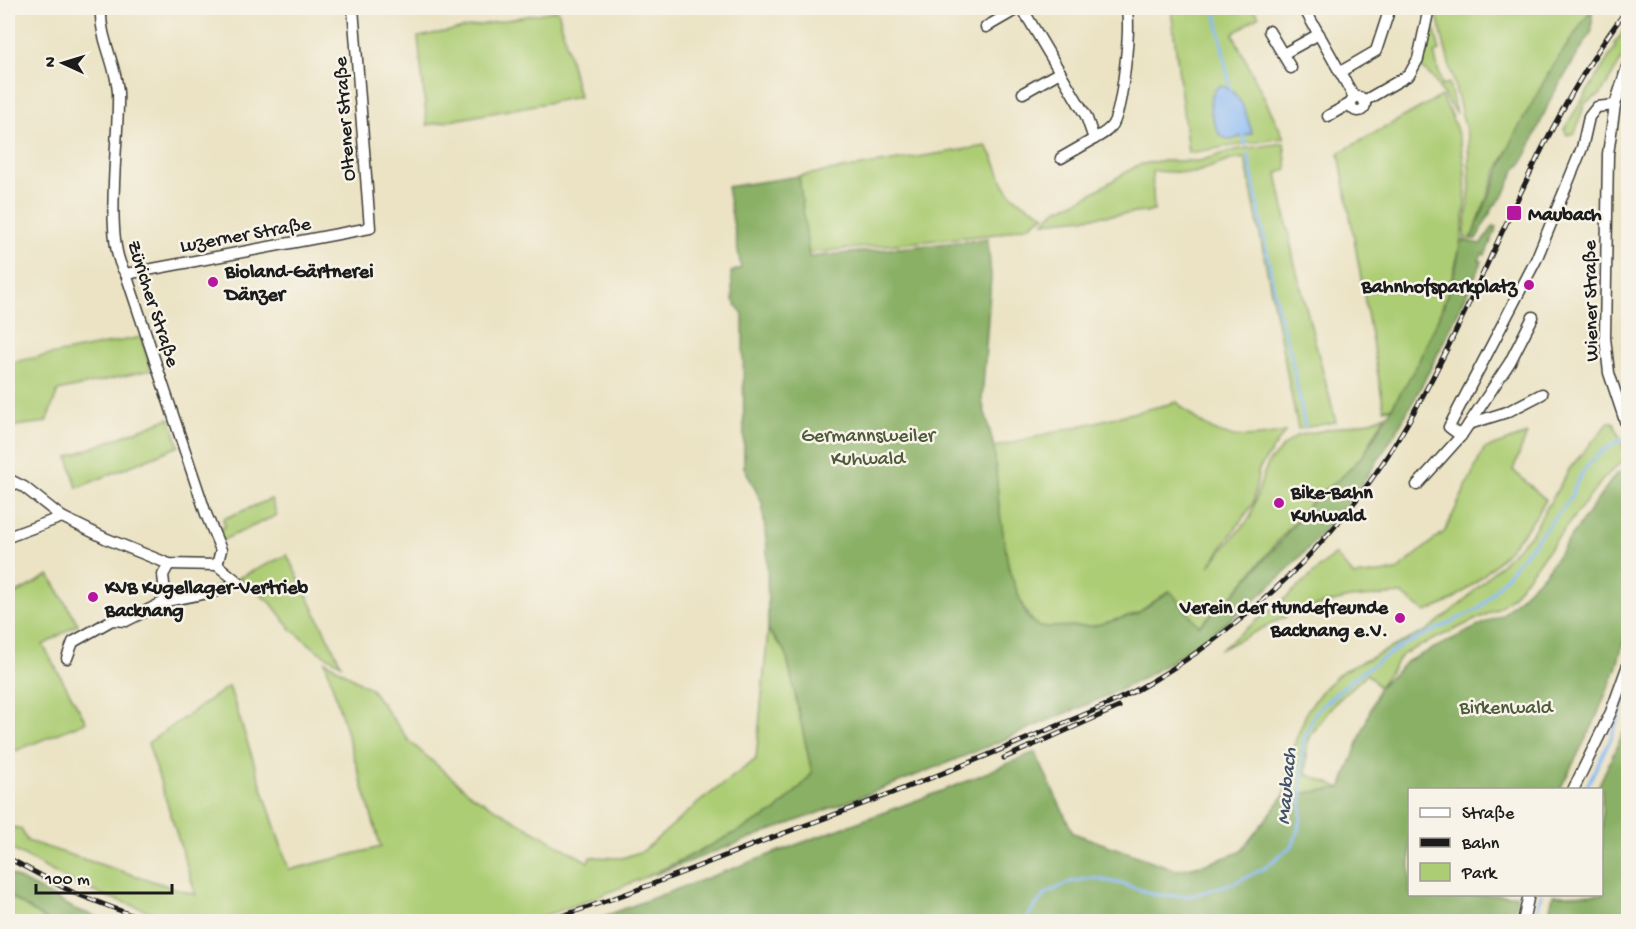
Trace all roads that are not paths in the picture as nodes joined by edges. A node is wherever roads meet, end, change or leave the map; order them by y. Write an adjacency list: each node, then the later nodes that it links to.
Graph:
1 (101, 8): 23 (street, Züricher Straße)
2 (353, 8): 22 (street, Oltener Straße)
3 (1021, 8): 8 (street); 14 (street)
4 (1126, 8): 20 (street)
5 (1304, 8): 10 (street)
6 (1390, 8): 15 (street)
7 (1429, 8): 17 (street)
8 (986, 27)
9 (1269, 31): 11 (street)
10 (1319, 34): 11 (street); 15 (street)
11 (1283, 54): 13 (street)
12 (1629, 64): 18 (street, Wiener Straße)
13 (1291, 68)
14 (1060, 72): 16 (street); 20 (street)
15 (1340, 72): 17 (street)
16 (1023, 93)
17 (1356, 100): 19 (street)
18 (1616, 105): 27 (street, Wiener Straße); 28 (street)
19 (1328, 116)
20 (1094, 139): 21 (street)
21 (1061, 158)
22 (370, 228): 23 (street, Luzerner Straße)
23 (126, 274): 34 (street, Züricher Straße)
24 (1533, 317): 26 (street)
25 (1542, 394): 26 (street)
26 (1469, 424): 28 (street)
27 (1628, 428)
28 (1461, 436): 30 (street)
29 (8, 478): 31 (street)
30 (1417, 485)
31 (62, 517): 32 (street); 33 (street)
32 (8, 537)
33 (169, 564): 34 (street); 35 (street)
34 (217, 565): 35 (street)
35 (166, 602): 36 (street)
36 (68, 658)
37 (1629, 665): 38 (street)
38 (1574, 788)
39 (1529, 896): 40 (street)
40 (1523, 921)

